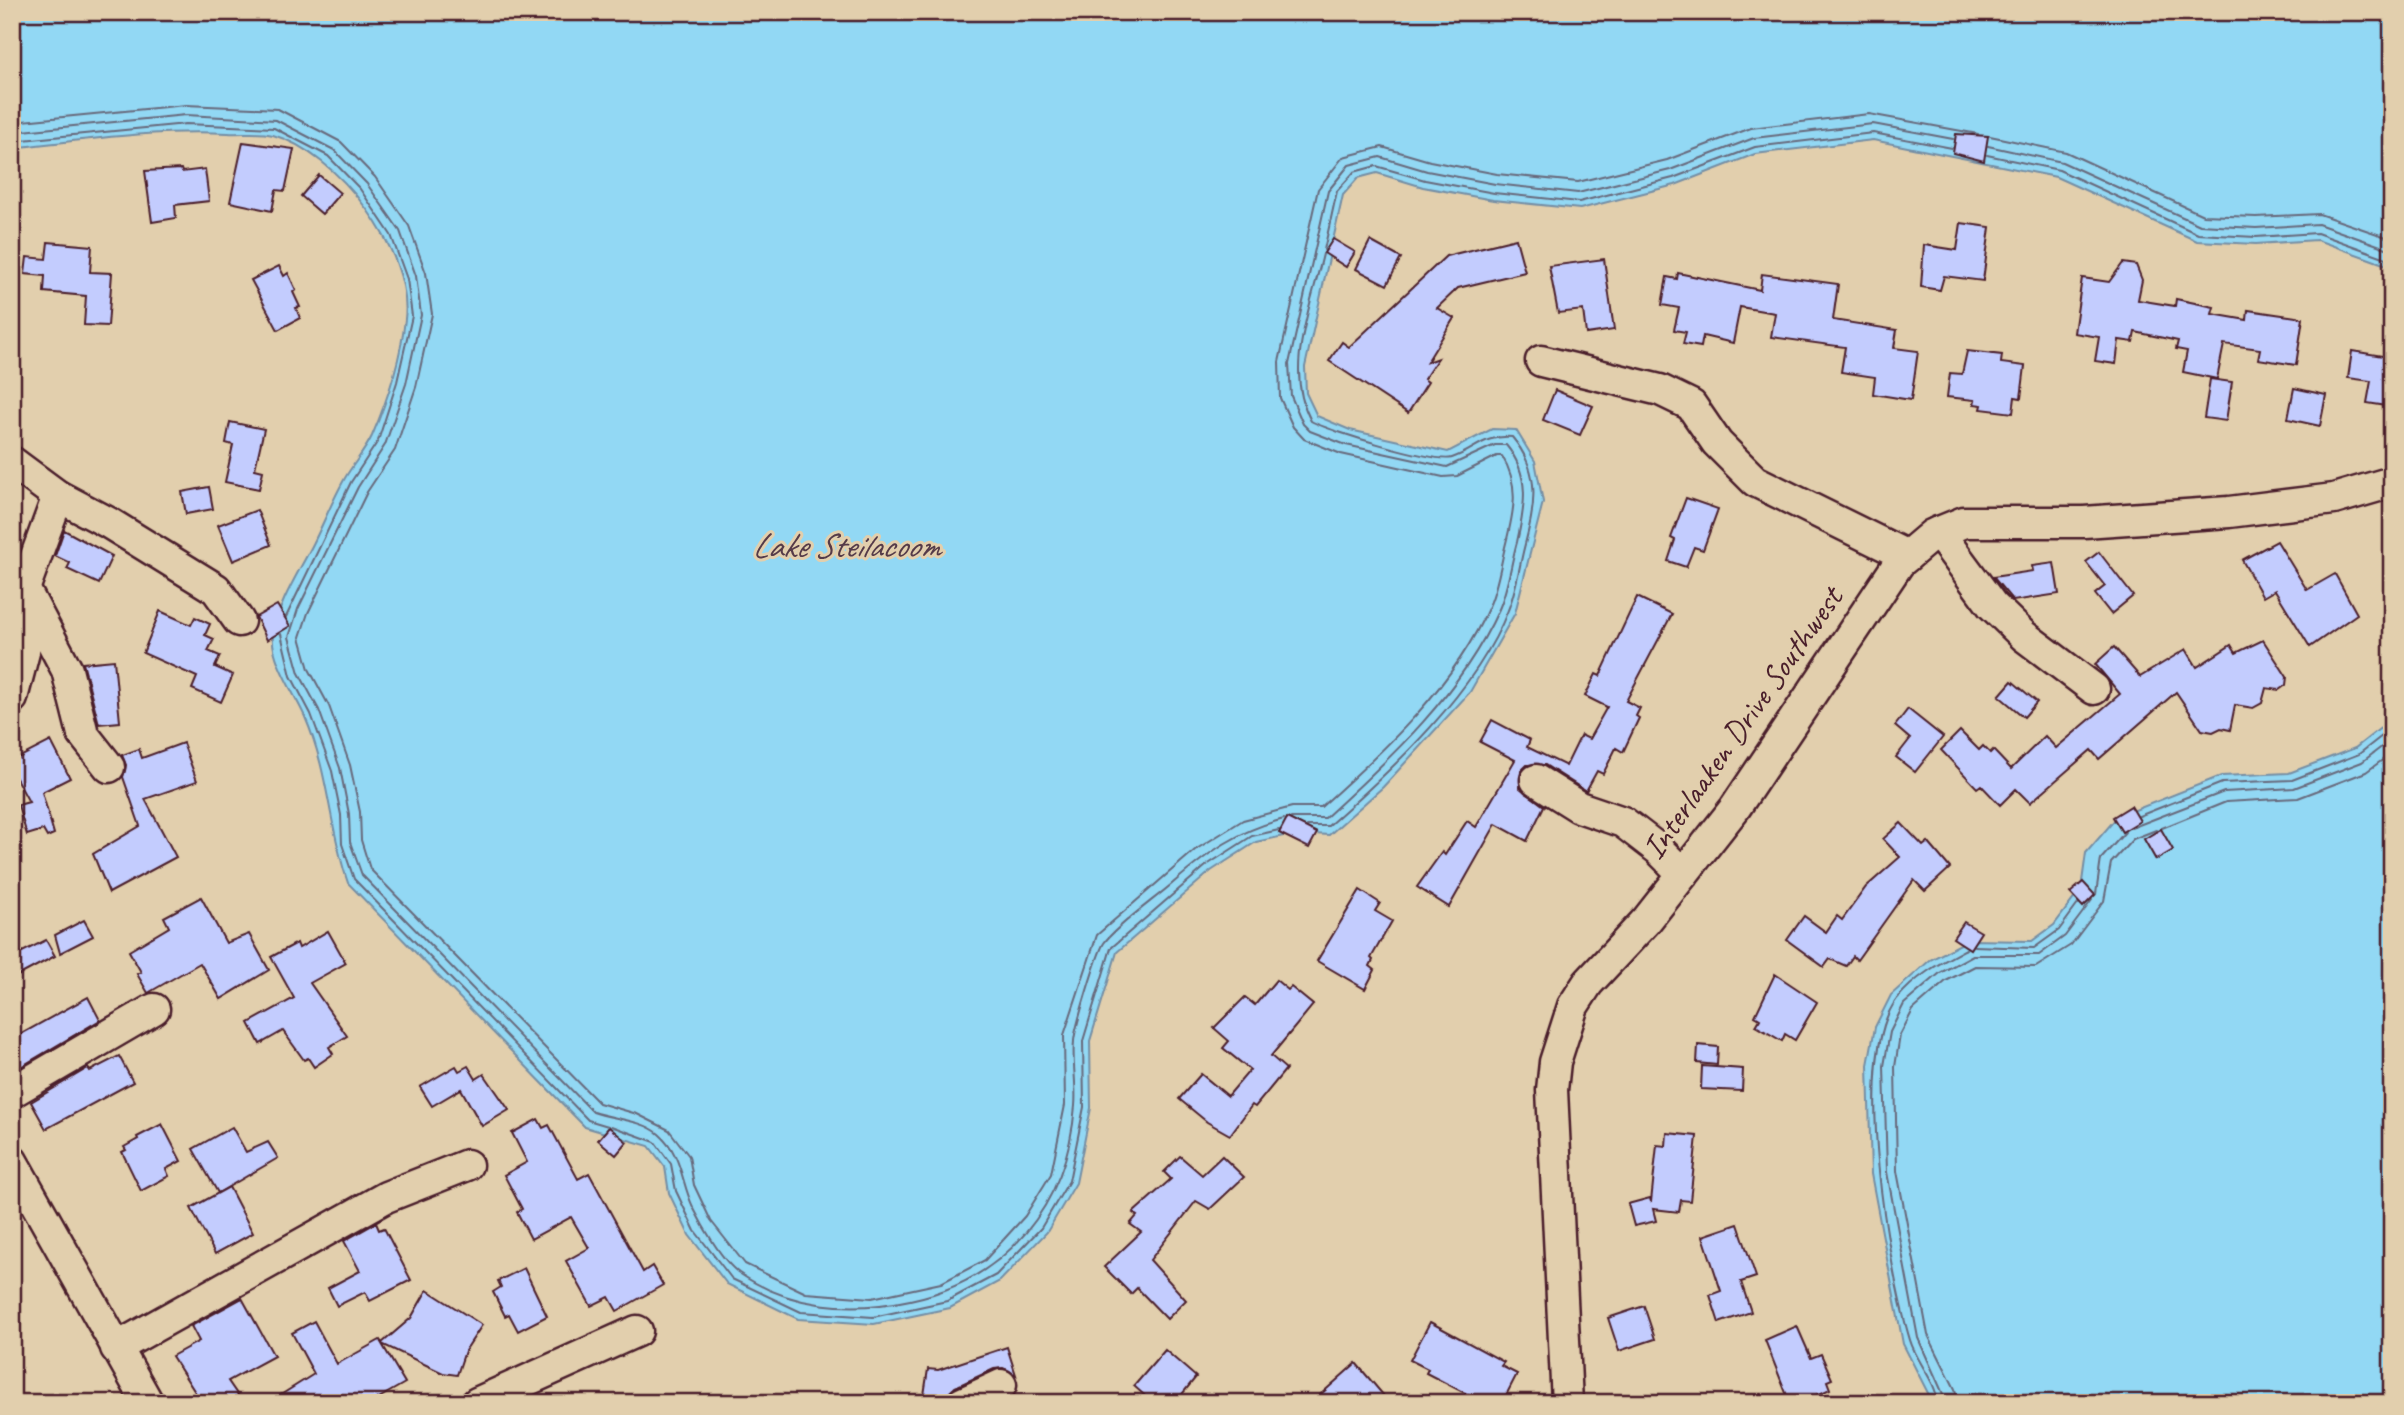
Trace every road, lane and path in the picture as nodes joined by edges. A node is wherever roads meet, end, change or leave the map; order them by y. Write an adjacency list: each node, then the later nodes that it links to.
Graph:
1 (1541, 361): 6 (street)
2 (12, 462): 4 (street)
3 (2392, 482): 5 (street, Interlaaken Drive Southwest)
4 (58, 496): 7 (street); 8 (street)
5 (1938, 532): 6 (street, Interlaaken Drive Southwest); 9 (street)
6 (1907, 556): 13 (street, Interlaaken Drive Southwest)
7 (24, 590): 10 (street); 11 (street)
8 (239, 621)
9 (2094, 689)
10 (12, 698)
11 (108, 767)
12 (1535, 780): 13 (street)
13 (1683, 874): 24 (street, Interlaaken Drive Southwest)
14 (154, 1009): 15 (street)
15 (12, 1092)
16 (12, 1161): 19 (street)
17 (467, 1164): 19 (street)
18 (637, 1331): 22 (street)
19 (116, 1348): 21 (street)
20 (1001, 1385): 23 (street)
21 (148, 1403)
22 (477, 1403)
23 (961, 1403)
24 (1567, 1403)

